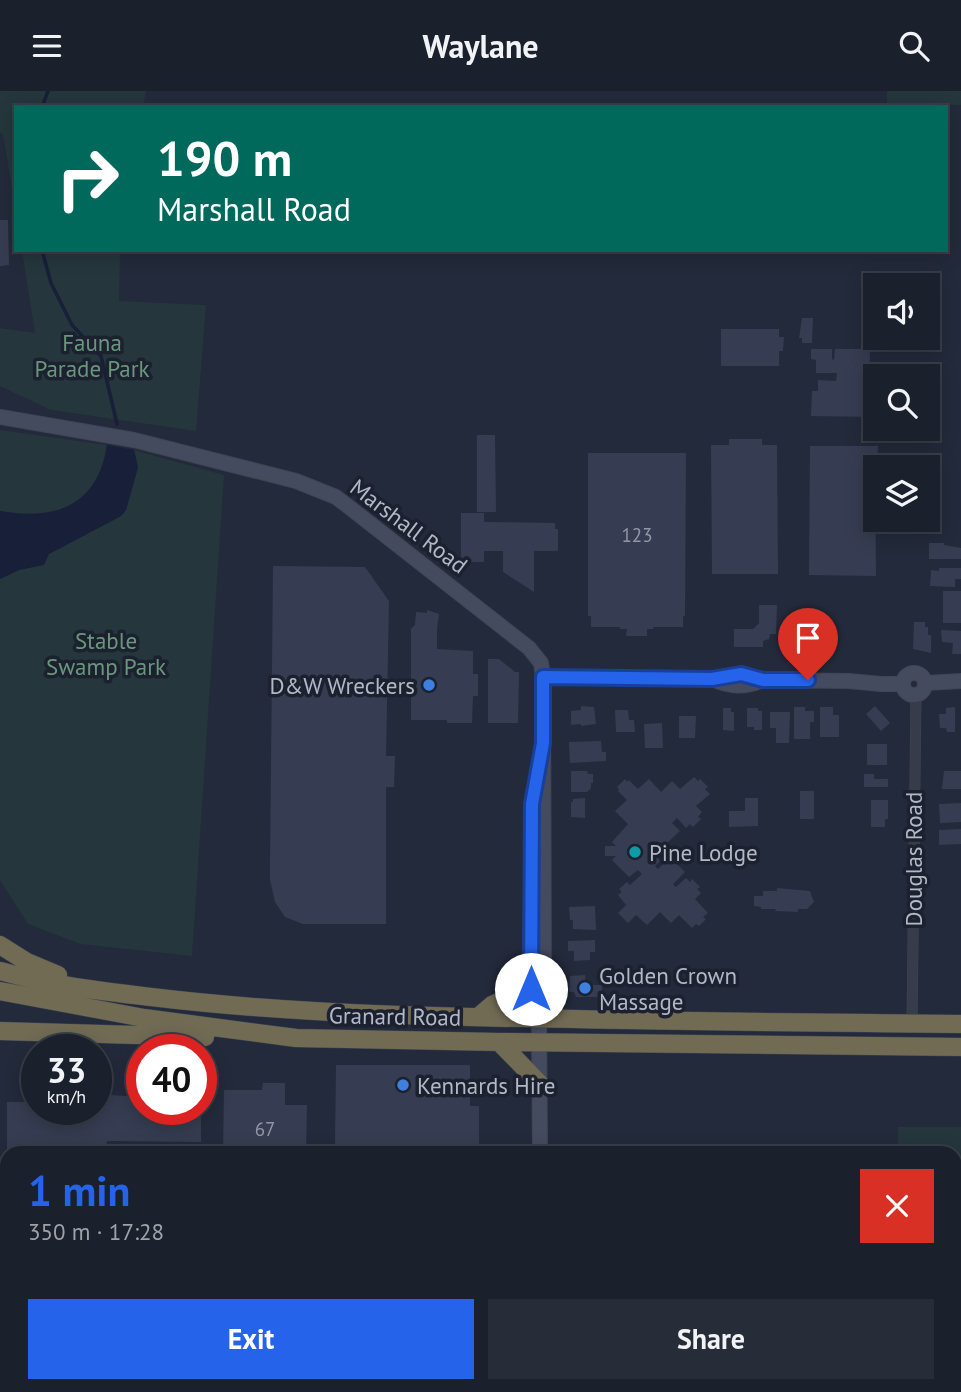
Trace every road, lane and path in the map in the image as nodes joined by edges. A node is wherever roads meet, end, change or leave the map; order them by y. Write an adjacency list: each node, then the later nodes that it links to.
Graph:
1 (3, 414): 2 (street, Marshall Road)
2 (543, 677): 5 (street); 7 (street)
3 (961, 681): 4 (street)
4 (926, 683): 5 (street); 6 (street)
5 (903, 684): 6 (street)
6 (916, 695): 15 (street, Douglas Road)
7 (543, 743): 10 (street); 14 (street)
8 (0, 945): 12 (highway)
9 (0, 971): 12 (highway, Granard Road)
10 (530, 975): 13 (highway); 14 (street)
11 (0, 991): 22 (highway, Granard Road)
12 (129, 994): 13 (highway, Granard Road)
13 (478, 1017): 14 (highway, Granard Road)
14 (540, 1019): 15 (highway, Granard Road); 24 (street)
15 (912, 1023): 16 (highway, Granard Road)
16 (961, 1024)
17 (0, 1031): 18 (highway)
18 (126, 1035)
19 (126, 1035): 20 (highway)
20 (0, 1037)
21 (217, 1037): 22 (highway)
22 (296, 1038): 23 (highway, Granard Road)
23 (499, 1042): 24 (highway, Granard Road); 26 (highway)
24 (541, 1042): 25 (highway, Granard Road); 26 (street)
25 (961, 1047)
26 (540, 1084): 27 (street)
27 (540, 1146)

